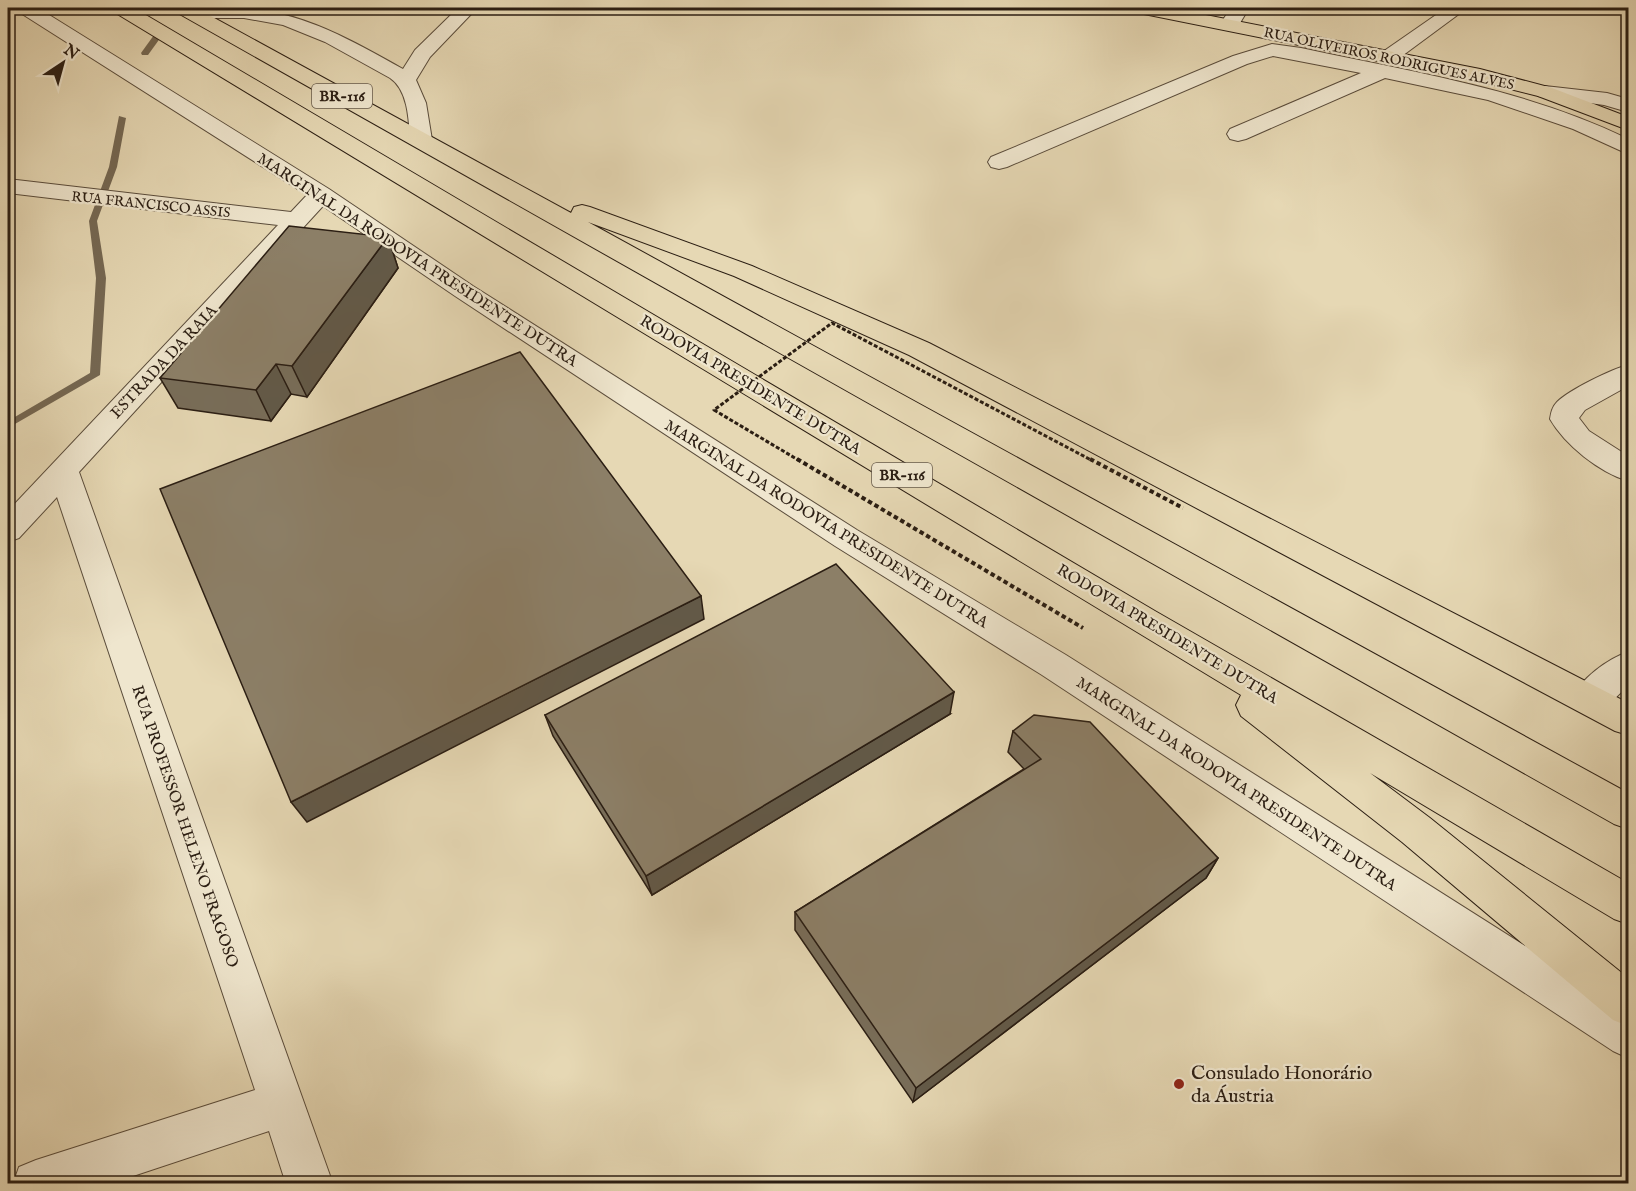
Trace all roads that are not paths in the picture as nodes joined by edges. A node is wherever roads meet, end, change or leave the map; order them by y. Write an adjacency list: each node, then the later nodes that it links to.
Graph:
1 (27, 8): 19 (street, MARGINAL DA RODOVIA PRESIDENTE DUTRA)
2 (468, 8): 9 (street)
3 (1144, 8): 7 (main road, RUA OLIVEIROS RODRIGUES ALVES)
4 (1458, 8): 8 (street)
5 (188, 10): 9 (street); 14 (main road, BR-116)
6 (128, 11): 25 (main road, RODOVIA PRESIDENTE DUTRA / BR-116)
7 (1235, 16): 8 (main road, RUA OLIVEIROS RODRIGUES ALVES)
8 (1386, 64): 10 (main road, RUA OLIVEIROS RODRIGUES ALVES); 13 (street); 15 (street); 16 (street)
9 (406, 80): 14 (street)
10 (1545, 92): 11 (street); 12 (main road, RUA OLIVEIROS RODRIGUES ALVES)
11 (1629, 106)
12 (1629, 124)
13 (1238, 134)
14 (421, 140): 17 (main road, BR-116)
15 (1629, 147)
16 (999, 162)
17 (498, 183): 27 (main road); 29 (main road, BR-116)
18 (8, 186): 20 (street, RUA FRANCISCO ASSIS)
19 (321, 194): 20 (street, ESTRADA DA RAIA); 32 (street, MARGINAL DA RODOVIA PRESIDENTE DUTRA)
20 (294, 220): 22 (street, ESTRADA DA RAIA)
21 (1629, 374): 23 (street)
22 (63, 469): 24 (street, ESTRADA DA RAIA); 33 (street, RUA PROFESSOR HELENO FRAGOSO)
23 (1629, 470)
24 (8, 530)
25 (1143, 620): 30 (main road, RODOVIA PRESIDENTE DUTRA / BR-116); 31 (main road)
26 (1629, 666): 27 (street)
27 (1589, 699): 28 (main road)
28 (1629, 720)
29 (1629, 812)
30 (1629, 905)
31 (1629, 1005)
32 (1629, 1036)
33 (282, 1104): 34 (street); 35 (street, RUA PROFESSOR HELENO FRAGOSO)
34 (36, 1184)
35 (310, 1184)

